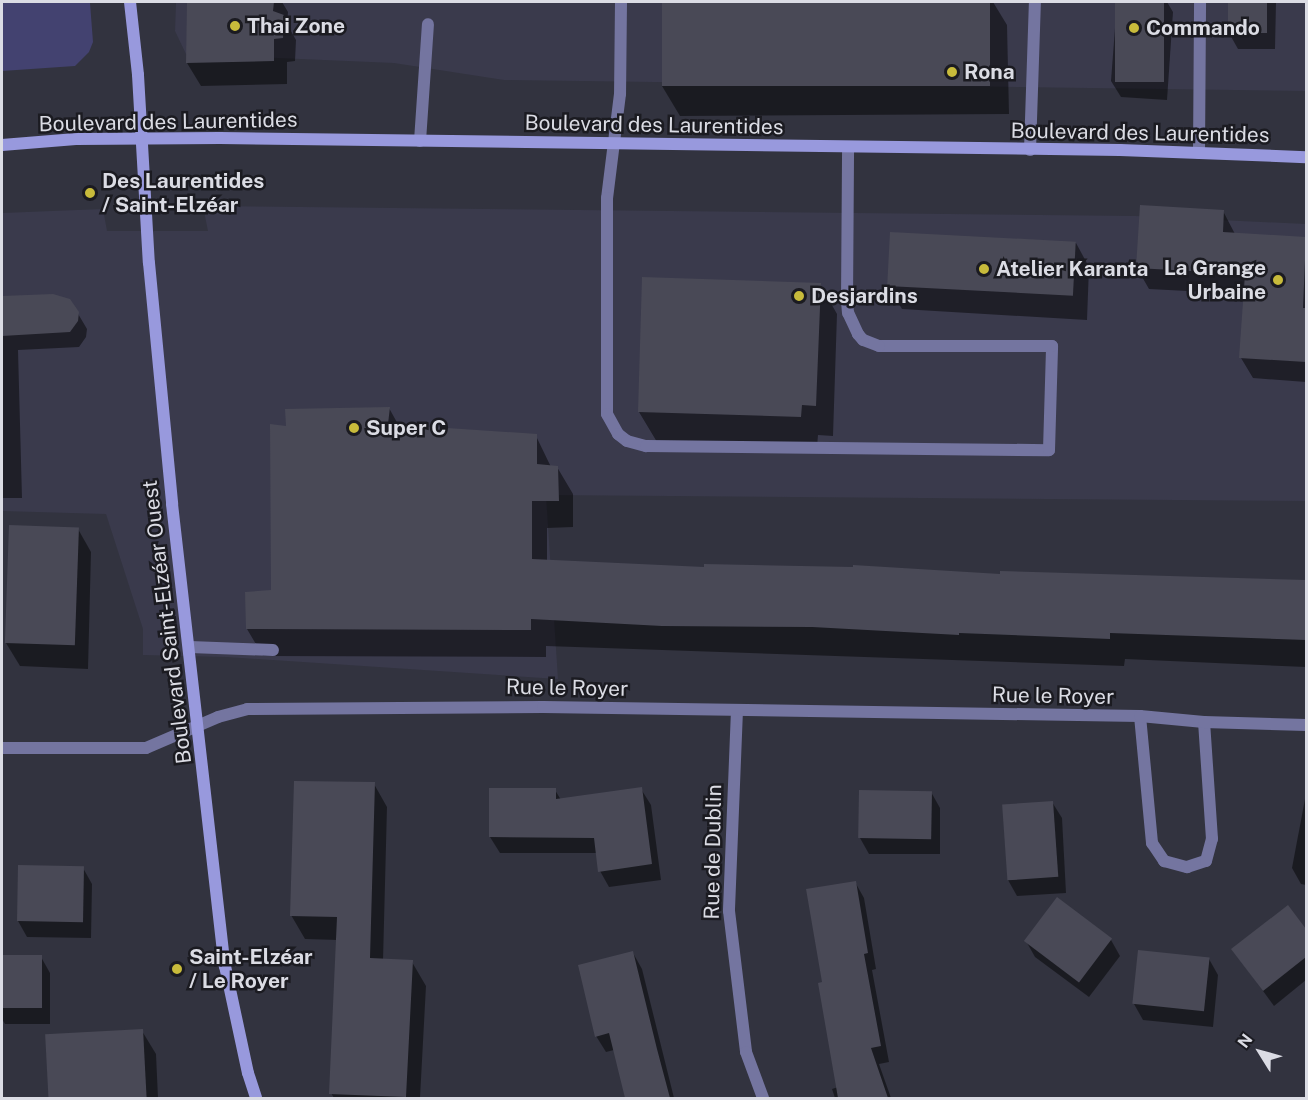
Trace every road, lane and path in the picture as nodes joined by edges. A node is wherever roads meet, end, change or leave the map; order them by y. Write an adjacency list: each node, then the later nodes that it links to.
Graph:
1 (130, 2): 6 (main road, Boulevard Saint-Elzéar Ouest)
2 (621, 2): 9 (street)
3 (1035, 2): 11 (street)
4 (1200, 2): 12 (street)
5 (428, 24): 7 (street)
6 (141, 138): 7 (main road, Boulevard des Laurentides); 8 (main road, Boulevard des Laurentides); 14 (main road, Boulevard Saint-Elzéar Ouest)
7 (420, 141): 9 (main road, Boulevard des Laurentides)
8 (2, 144)
9 (615, 145): 10 (main road, Boulevard des Laurentides); 10 (street)
10 (848, 147): 11 (main road, Boulevard des Laurentides)
11 (1030, 150): 12 (main road, Boulevard des Laurentides)
12 (1199, 153): 13 (main road, Boulevard des Laurentides)
13 (1306, 157)
14 (190, 647): 15 (street); 19 (main road, Boulevard Saint-Elzéar Ouest)
15 (273, 650)
16 (737, 710): 17 (street, Rue le Royer); 19 (street, Rue le Royer); 23 (street, Rue de Dublin)
17 (1140, 717): 18 (street, Rue le Royer); 18 (street, Rue le Royer)
18 (1204, 722): 20 (street, Rue le Royer)
19 (199, 725): 21 (street, Rue le Royer); 22 (main road, Boulevard Saint-Elzéar Ouest)
20 (1306, 725)
21 (2, 748)
22 (256, 1098)
23 (763, 1098)

